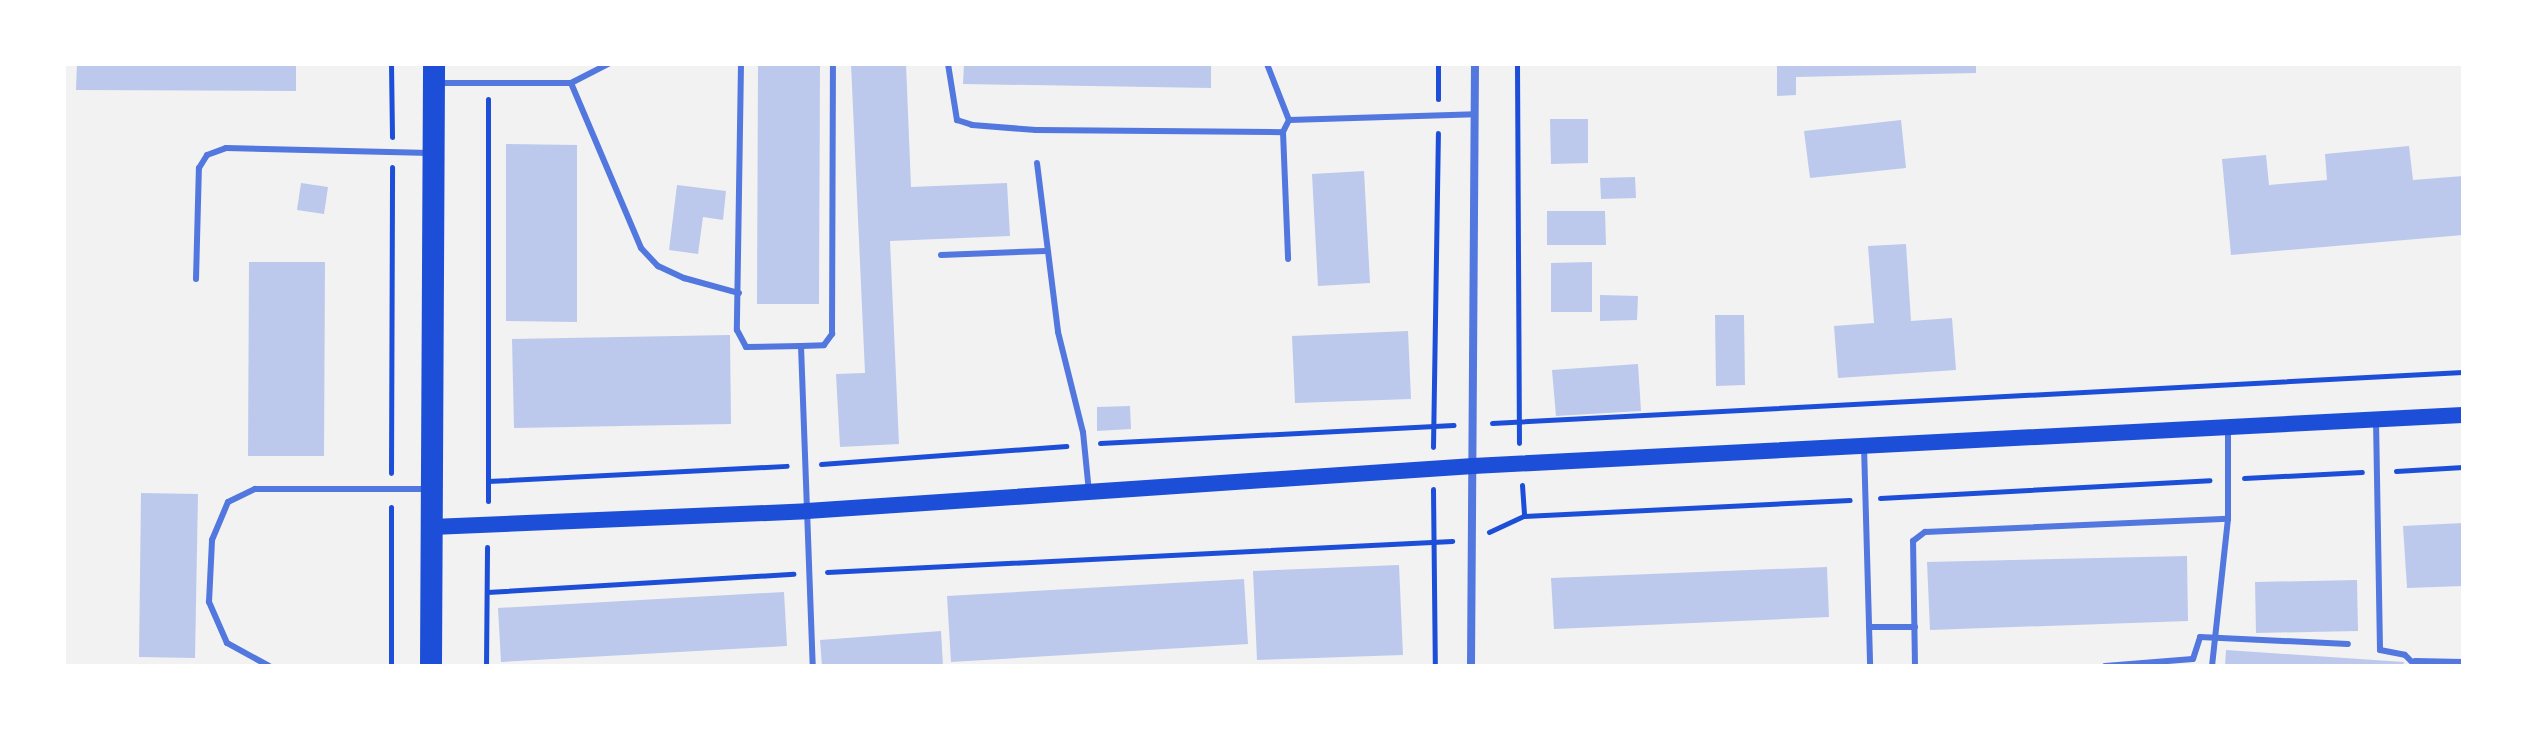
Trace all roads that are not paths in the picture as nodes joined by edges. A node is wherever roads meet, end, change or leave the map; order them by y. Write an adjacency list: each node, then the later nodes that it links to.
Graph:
1 (608, 64): 8 (lane)
2 (741, 64): 18 (lane)
3 (833, 64): 19 (lane)
4 (948, 64): 11 (lane)
5 (1267, 64): 10 (lane)
6 (1475, 64): 9 (street)
7 (434, 74): 8 (lane); 12 (highway)
8 (571, 83): 18 (lane)
9 (1475, 114): 10 (lane); 24 (street)
10 (1289, 120): 11 (lane)
11 (1283, 132): 16 (lane)
12 (434, 153): 17 (lane); 25 (highway)
13 (1037, 163): 14 (lane)
14 (1046, 251): 15 (lane); 26 (lane)
15 (941, 255)
16 (1288, 259)
17 (196, 279)
18 (739, 293): 19 (lane)
19 (801, 346): 27 (lane)
20 (2463, 415): 21 (main road)
21 (2376, 420): 22 (main road); 35 (lane)
22 (2228, 427): 23 (main road); 28 (lane)
23 (1864, 446): 24 (main road); 30 (lane)
24 (1473, 466): 26 (main road); 39 (street)
25 (432, 489): 29 (highway); 36 (lane)
26 (1089, 492): 27 (main road)
27 (807, 511): 29 (main road); 38 (lane)
28 (2228, 519): 31 (lane); 32 (lane)
29 (432, 527): 37 (highway)
30 (1869, 627): 31 (lane); 40 (lane)
31 (1915, 627): 41 (lane)
32 (2216, 639): 33 (lane); 42 (lane); 43 (lane)
33 (2348, 644)
34 (2463, 662): 35 (lane)
35 (2416, 664)
36 (269, 666)
37 (431, 666)
38 (813, 666)
39 (1471, 666)
40 (1870, 666)
41 (1915, 666)
42 (2105, 666)
43 (2212, 666)

